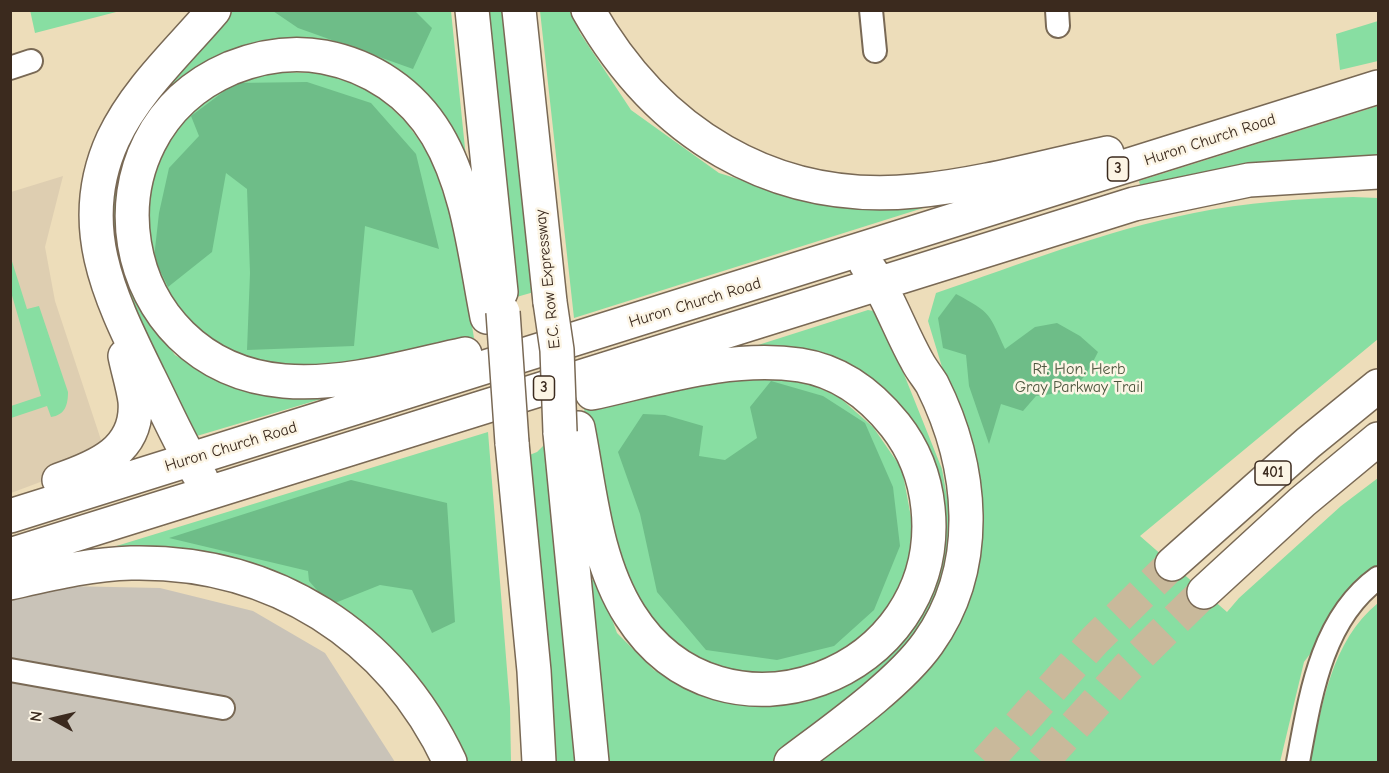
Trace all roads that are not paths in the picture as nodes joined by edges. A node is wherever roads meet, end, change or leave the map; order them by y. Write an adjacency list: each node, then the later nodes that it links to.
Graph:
1 (214, 10): 13 (highway)
2 (472, 10): 14 (highway)
3 (519, 10): 15 (highway, E.C. Row Expressway, bridge)
4 (588, 10): 8 (highway)
5 (871, 10): 6 (street)
6 (875, 51)
7 (1378, 87): 8 (highway, Huron Church Road / 3)
8 (1195, 145): 10 (highway, Huron Church Road / 3)
9 (1378, 172): 11 (highway, 3)
10 (857, 252): 12 (highway); 15 (highway, Huron Church Road / 3)
11 (944, 263): 12 (highway, 3); 16 (highway)
12 (879, 283): 16 (highway); 18 (highway, 3)
13 (115, 307): 21 (highway); 23 (highway)
14 (495, 315): 15 (highway); 33 (highway, bridge)
15 (568, 344): 19 (highway, E.C. Row Expressway, bridge); 21 (highway, Huron Church Road / 3)
16 (932, 384): 35 (highway)
17 (1378, 386): 26 (highway, 401)
18 (463, 413): 19 (highway); 22 (highway, 3)
19 (569, 430): 34 (highway)
20 (1378, 439): 29 (highway, 401)
21 (190, 460): 22 (highway); 24 (highway, Huron Church Road / 3)
22 (209, 493): 25 (highway, 3)
23 (10, 497)
24 (10, 516)
25 (10, 555)
26 (1172, 564)
27 (1378, 578): 36 (street)
28 (10, 583): 32 (highway)
29 (1204, 592)
30 (10, 670): 31 (street)
31 (223, 708)
32 (450, 762)
33 (539, 762)
34 (592, 762)
35 (791, 762)
36 (1298, 762)

